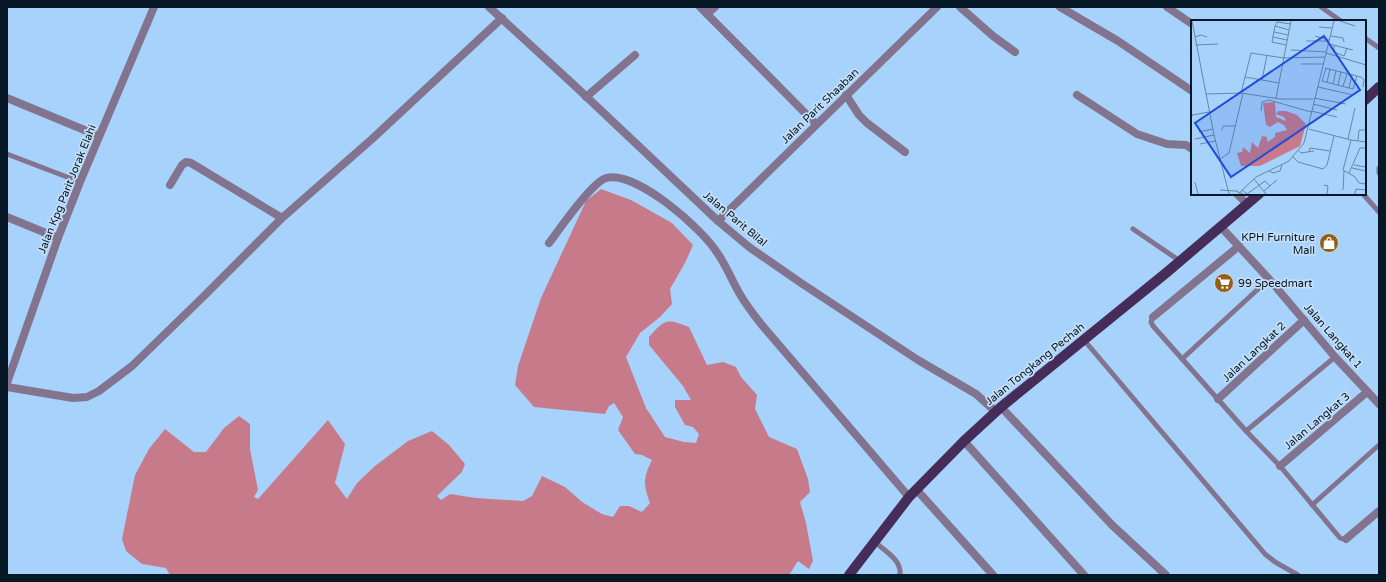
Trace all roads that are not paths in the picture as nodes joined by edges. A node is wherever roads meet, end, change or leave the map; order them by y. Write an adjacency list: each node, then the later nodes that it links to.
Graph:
1 (154, 7): 26 (street, Jalan Kpg Parit Jorak Elahi)
2 (700, 7): 10 (street)
3 (715, 7): 10 (street)
4 (937, 7): 23 (street, Jalan Parit Shaaban)
5 (960, 7): 16 (street)
6 (1060, 7): 19 (street)
7 (1167, 7): 13 (street)
8 (1321, 7): 12 (lane)
9 (493, 8): 11 (street, Jalan Parit Bilal)
10 (707, 14): 25 (street)
11 (502, 18): 21 (street, Jalan Parit Bilal); 40 (street)
12 (1340, 20)
13 (1191, 23)
14 (1366, 39): 15 (lane)
15 (1379, 48)
16 (1015, 52)
17 (634, 55): 21 (street)
18 (1379, 87): 24 (main road)
19 (1191, 90)
20 (1077, 94): 27 (street)
21 (586, 97): 41 (street, Jalan Parit Bilal)
22 (7, 98): 26 (street)
23 (849, 99): 25 (street, Jalan Parit Shaaban); 28 (street)
24 (1366, 99)
25 (816, 124): 41 (street, Jalan Parit Shaaban)
26 (94, 134): 32 (street, Jalan Kpg Parit Jorak Elahi)
27 (1191, 148)
28 (905, 152)
29 (7, 154): 32 (lane)
30 (1379, 168): 31 (lane)
31 (1379, 173)
32 (75, 180): 44 (street, Jalan Kpg Parit Jorak Elahi)
33 (170, 185): 40 (street)
34 (1238, 195): 37 (street)
35 (1258, 195): 37 (main road, Jalan Tongkang Pechah)
36 (1364, 195): 38 (lane)
37 (1247, 204): 42 (main road, Jalan Tongkang Pechah)
38 (1379, 212)
39 (7, 217): 44 (street)
40 (282, 218): 55 (street)
41 (718, 221): 59 (street, Jalan Parit Bilal)
42 (1221, 227): 46 (street, Jalan Langkat 1); 47 (main road, Jalan Tongkang Pechah)
43 (1133, 229): 47 (lane)
44 (54, 236): 54 (street, Jalan Kpg Parit Jorak Elahi)
45 (549, 243): 65 (street)
46 (1238, 245): 48 (street, Jalan Langkat 1); 49 (street)
47 (1180, 262): 51 (main road, Jalan Tongkang Pechah)
48 (1269, 279): 50 (street, Jalan Langkat 1); 53 (lane)
49 (1153, 317): 53 (lane)
50 (1304, 320): 52 (street, Jalan Langkat 1); 57 (street, Jalan Langkat 2)
51 (1084, 340): 59 (main road, Jalan Tongkang Pechah); 75 (lane)
52 (1335, 357): 56 (street, Jalan Langkat 1); 60 (lane)
53 (1182, 359): 57 (lane)
54 (7, 383)
55 (7, 387)
56 (1367, 392): 58 (street, Jalan Langkat 1); 63 (street, Jalan Langkat 3)
57 (1218, 399): 60 (lane)
58 (1379, 404)
59 (998, 409): 61 (main road, Jalan Tongkang Pechah); 74 (street, Jalan Parit Bilal)
60 (1246, 431): 63 (lane)
61 (964, 441): 64 (main road, Jalan Tongkang Pechah); 73 (street)
62 (1379, 445): 66 (lane)
63 (1280, 466): 66 (lane)
64 (916, 489): 65 (main road, Jalan Tongkang Pechah); 72 (street)
65 (909, 497): 69 (main road, Jalan Tongkang Pechah)
66 (1312, 505): 68 (lane)
67 (1379, 511): 68 (street)
68 (1346, 539)
69 (875, 542): 70 (main road, Jalan Tongkang Pechah); 71 (lane)
70 (849, 575)
71 (900, 575)
72 (993, 575)
73 (1084, 575)
74 (1166, 575)
75 (1298, 575)

